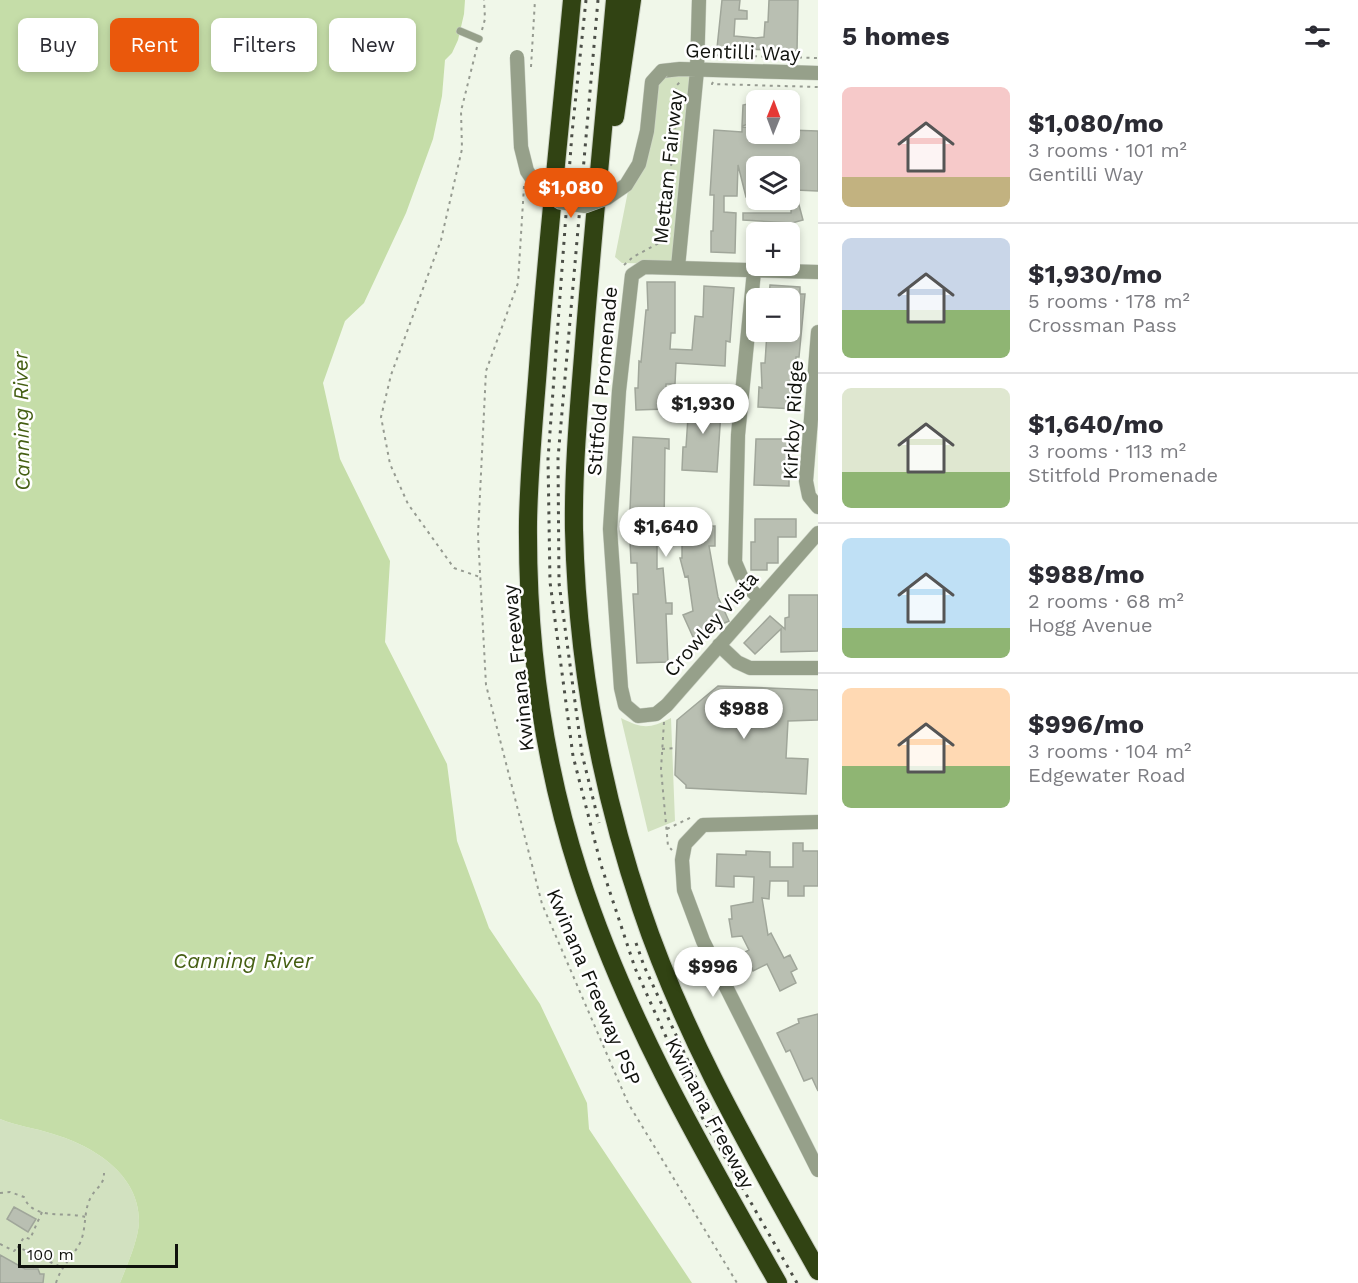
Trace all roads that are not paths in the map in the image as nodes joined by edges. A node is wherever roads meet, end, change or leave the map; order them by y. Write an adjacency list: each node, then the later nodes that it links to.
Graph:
1 (571, 0): 26 (highway, Kwinana Freeway)
2 (615, 0): 13 (highway, Kwinana Freeway)
3 (632, 0): 13 (highway)
4 (699, 0): 8 (street, Mettam Fairway)
5 (460, 31): 6 (lane)
6 (479, 39)
7 (518, 57): 8 (street, Gentilli Way, bridge)
8 (697, 70): 9 (street, Gentilli Way); 10 (street, Mettam Fairway)
9 (818, 74)
10 (678, 267): 11 (street); 22 (street, Stitfold Promenade)
11 (746, 271)
12 (800, 272): 14 (street)
13 (590, 273): 25 (highway, Kwinana Freeway)
14 (818, 273)
15 (754, 276): 19 (street)
16 (818, 332): 17 (street, Kirkby Ridge)
17 (818, 507)
18 (818, 533): 19 (street, Crowley Vista)
19 (759, 598): 20 (street, Crowley Vista)
20 (719, 645): 21 (street); 22 (street, Crowley Vista)
21 (818, 668)
22 (625, 705)
23 (818, 822): 24 (street)
24 (818, 1170)
25 (818, 1271)
26 (778, 1283)

